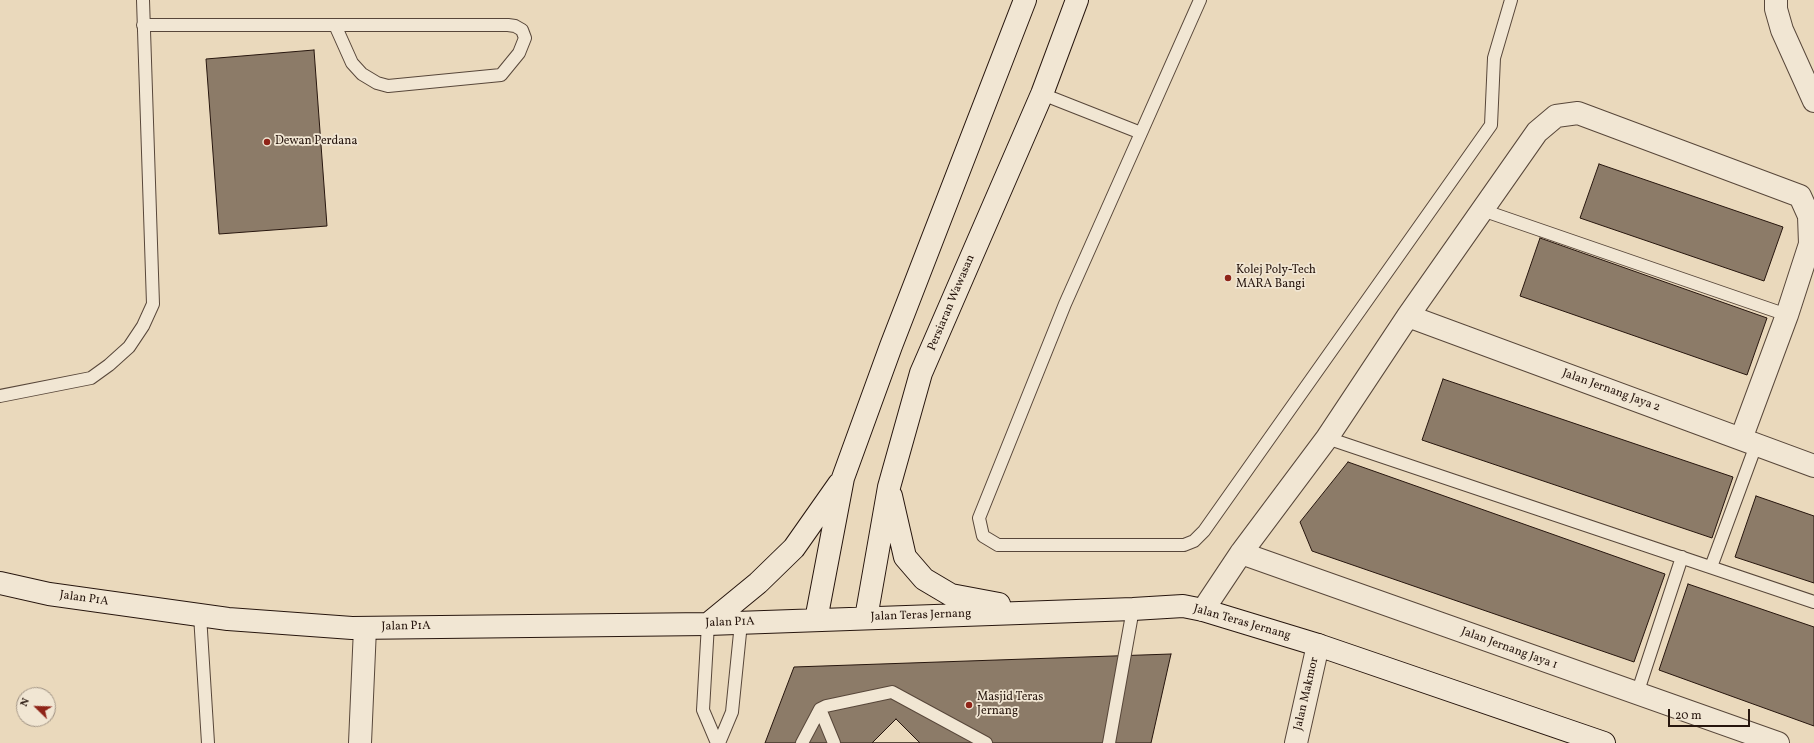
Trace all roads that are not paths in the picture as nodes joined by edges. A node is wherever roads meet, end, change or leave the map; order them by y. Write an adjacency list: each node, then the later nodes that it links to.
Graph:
1 (142, 0): 7 (lane)
2 (1025, 0): 19 (main road)
3 (1200, 0): 11 (lane)
4 (1511, 0): 11 (lane)
5 (1776, 0): 10 (main road)
6 (1072, 6): 9 (main road, Persiaran Wawasan)
7 (144, 25): 8 (lane); 15 (lane)
8 (335, 25): 8 (lane)
9 (1042, 94): 11 (lane); 20 (main road, Persiaran Wawasan)
10 (1814, 101)
11 (1141, 133)
12 (1482, 210): 13 (lane); 13 (main road); 14 (main road)
13 (1787, 315): 17 (main road)
14 (1408, 316): 16 (main road); 17 (main road, Jalan Jernang Jaya 2)
15 (0, 396)
16 (1327, 438): 21 (main road); 22 (lane)
17 (1748, 442): 18 (main road, Jalan Jernang Jaya 2); 23 (lane)
18 (1814, 466)
19 (843, 478): 31 (main road); 33 (main road)
20 (889, 487): 28 (main road); 30 (main road, Persiaran Wawasan)
21 (1241, 553): 27 (main road); 36 (main road, Jalan Jernang Jaya 1)
22 (1682, 557): 23 (lane); 36 (lane)
23 (1711, 567): 25 (lane)
24 (0, 583): 29 (main road, Jalan P1A)
25 (1814, 602)
26 (1133, 609): 27 (main road, Jalan Teras Jernang); 28 (main road, Jalan Teras Jernang); 45 (lane)
27 (1203, 610): 35 (main road, Jalan Teras Jernang)
28 (1042, 611): 30 (main road, Jalan Teras Jernang)
29 (200, 615): 34 (main road, Jalan P1A); 39 (lane)
30 (866, 618): 31 (main road, Jalan Teras Jernang)
31 (816, 620): 32 (main road, Jalan P1A)
32 (741, 622): 33 (main road, Jalan P1A); 41 (lane)
33 (708, 624): 34 (main road, Jalan P1A); 41 (lane)
34 (365, 628): 40 (main road)
35 (1318, 645): 38 (main road, Jalan Teras Jernang); 46 (main road, Jalan Makmor)
36 (1637, 694): 47 (main road, Jalan Jernang Jaya 1)
37 (820, 709): 42 (lane); 43 (lane); 44 (lane)
38 (1596, 742)
39 (208, 743)
40 (360, 743)
41 (718, 743)
42 (802, 743)
43 (834, 743)
44 (986, 743)
45 (1109, 743)
46 (1296, 743)
47 (1778, 743)

